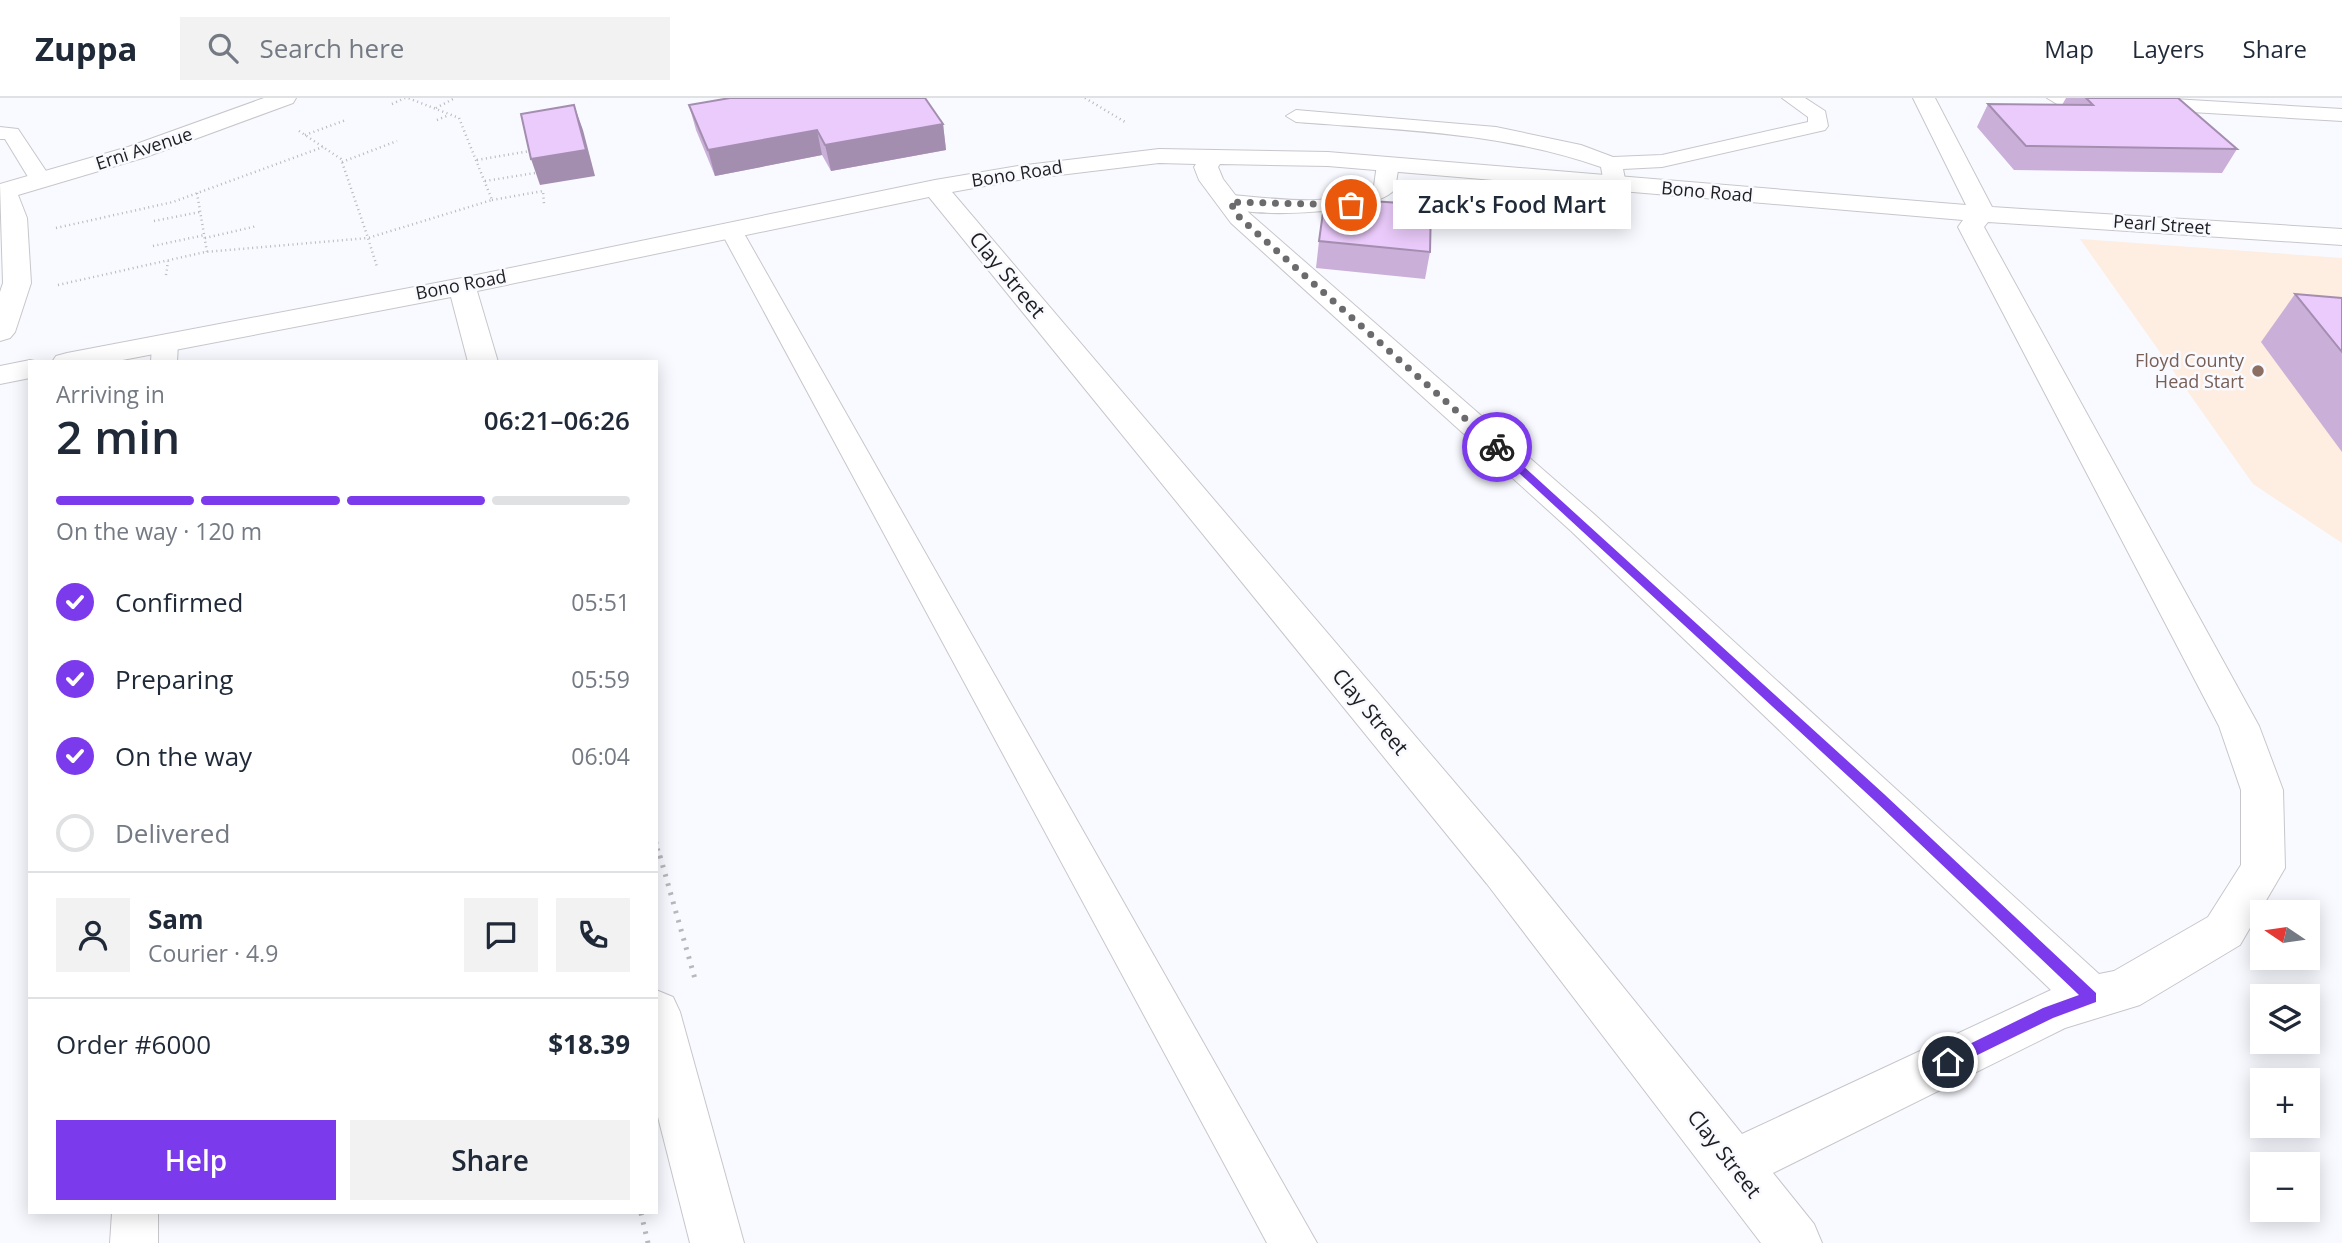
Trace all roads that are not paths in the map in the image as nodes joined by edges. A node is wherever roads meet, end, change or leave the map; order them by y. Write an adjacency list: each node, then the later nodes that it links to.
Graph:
1 (285, 98): 13 (street, Erni Avenue)
2 (1792, 98): 12 (lane)
3 (1924, 98): 17 (street)
4 (2057, 98): 5 (lane)
5 (2342, 115)
6 (1296, 116): 12 (lane)
7 (0, 133): 9 (lane)
8 (1215, 155): 11 (street, Bono Road); 14 (street, Bono Road); 16 (street)
9 (27, 157): 10 (lane); 13 (lane)
10 (0, 164)
11 (1388, 164): 12 (street, Bono Road); 16 (lane)
12 (1613, 173): 17 (street, Bono Road)
13 (41, 180): 15 (street, Erni Avenue)
14 (935, 188): 18 (street, Bono Road); 29 (street, Clay Street)
15 (2, 191): 21 (street)
16 (1230, 202): 27 (street)
17 (1982, 212): 19 (street, Pearl Street); 27 (street)
18 (731, 230): 20 (street, Bono Road); 33 (lane)
19 (2342, 237)
20 (462, 286): 22 (street, Bono Road); 24 (street)
21 (0, 332)
22 (164, 353): 23 (street, Bono Road)
23 (88, 360)
24 (482, 360)
25 (28, 369): 26 (street)
26 (0, 375)
27 (2091, 998): 29 (street)
28 (658, 1020): 32 (street)
29 (1734, 1166): 34 (street, Clay Street)
30 (135, 1214): 31 (lane)
31 (134, 1243)
32 (717, 1243)
33 (1293, 1243)
34 (1795, 1243)

